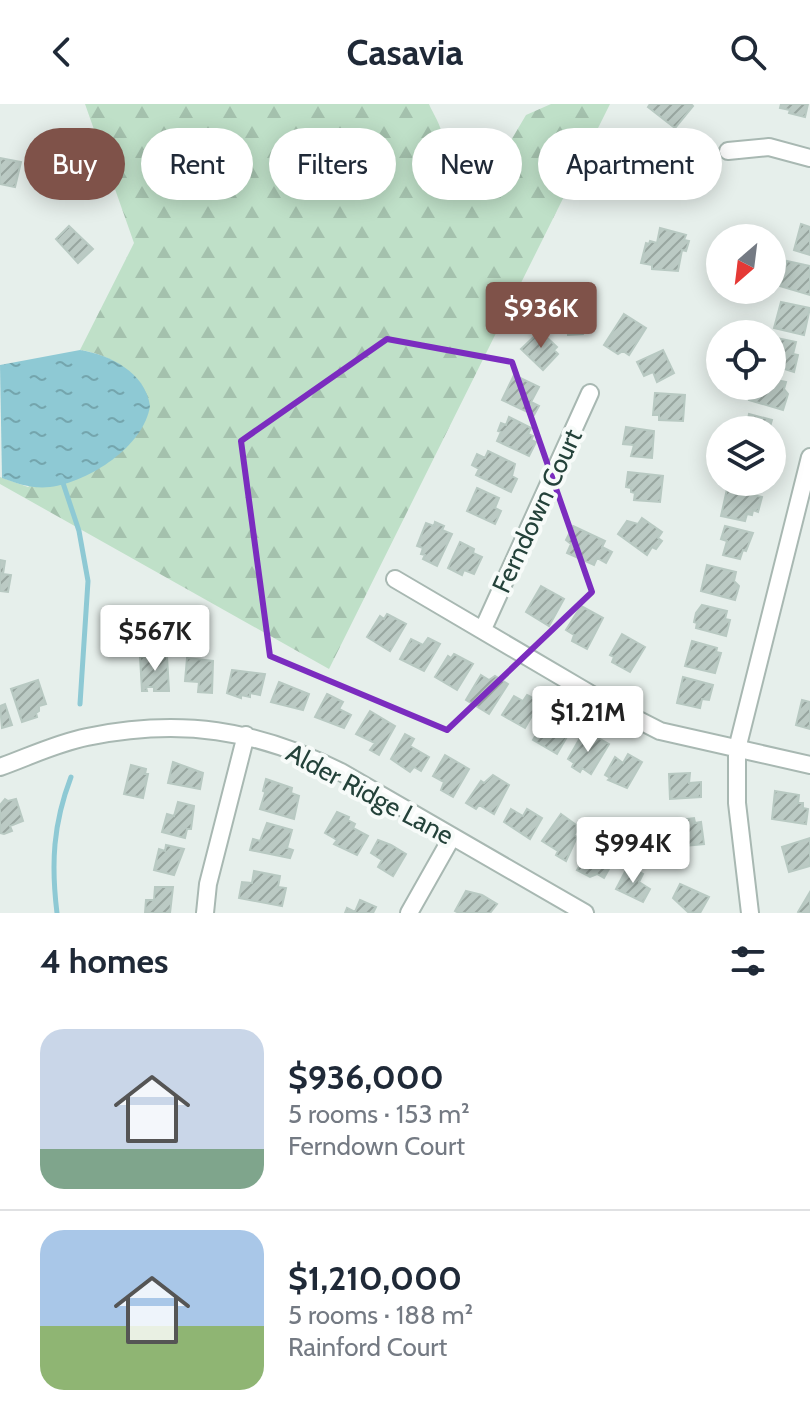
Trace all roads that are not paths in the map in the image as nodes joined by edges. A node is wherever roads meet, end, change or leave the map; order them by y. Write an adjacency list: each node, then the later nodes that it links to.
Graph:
1 (728, 151): 2 (street)
2 (810, 158)
3 (590, 393): 7 (street, Ferndown Court)
4 (810, 457): 5 (street)
5 (806, 492): 9 (street)
6 (395, 579): 7 (street)
7 (483, 629): 9 (street)
8 (246, 735): 11 (street, Alder Ridge Lane); 12 (street, Alder Ridge Lane); 13 (street)
9 (737, 749): 10 (street); 16 (street)
10 (810, 765)
11 (0, 767)
12 (452, 837): 14 (street); 15 (street, Alder Ridge Lane)
13 (205, 913)
14 (409, 913)
15 (585, 913)
16 (750, 913)

